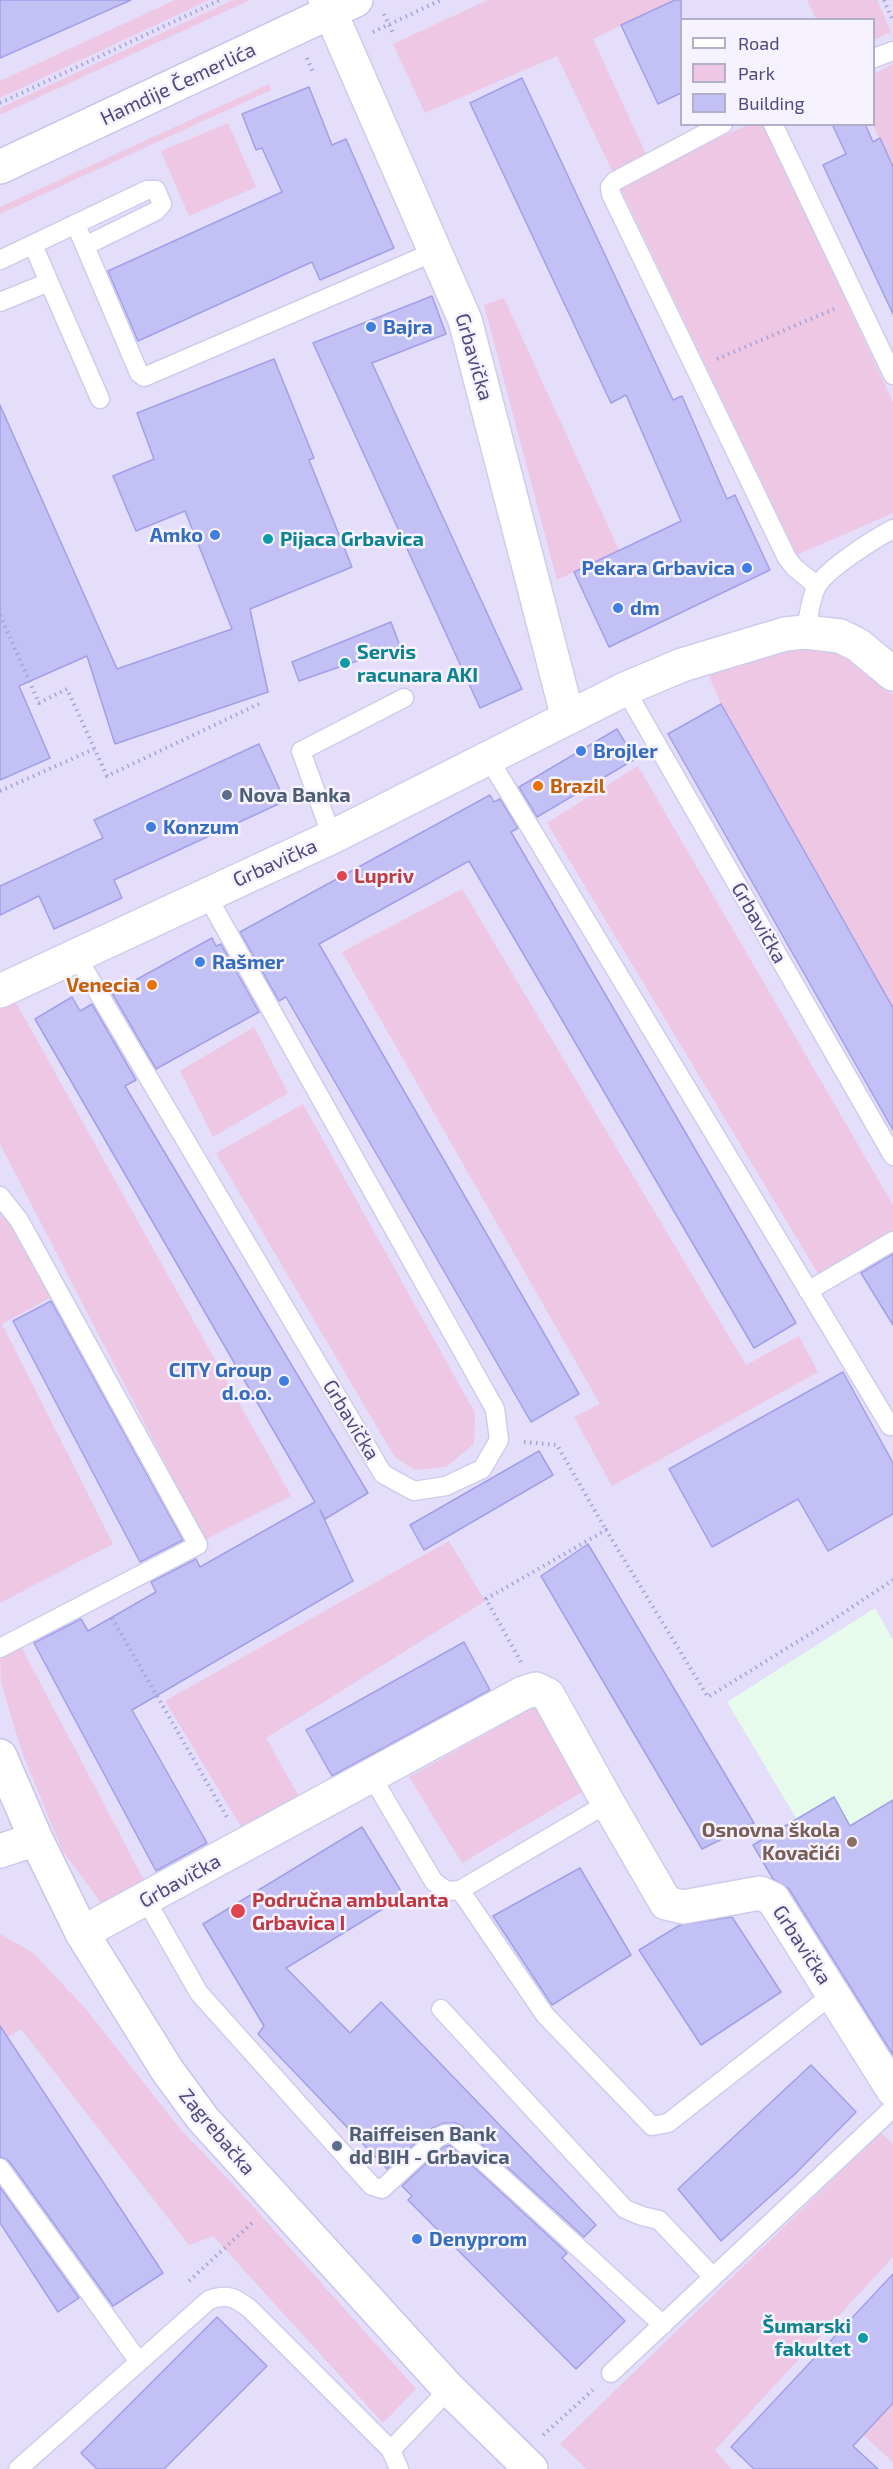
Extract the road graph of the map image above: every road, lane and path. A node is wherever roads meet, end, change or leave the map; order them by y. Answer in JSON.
{"nodes":[{"id":1,"x":220,"y":0,"type":"edge"},
{"id":2,"x":441,"y":0,"type":"edge"},
{"id":3,"x":884,"y":0,"type":"edge"},
{"id":4,"x":348,"y":5,"type":"edge"},
{"id":5,"x":893,"y":21,"type":"edge"},
{"id":6,"x":389,"y":24,"type":"junction"},
{"id":7,"x":394,"y":35,"type":"dead end"},
{"id":8,"x":893,"y":51,"type":"edge"},
{"id":9,"x":875,"y":57,"type":"edge"},
{"id":10,"x":308,"y":60,"type":"dead end"},
{"id":11,"x":314,"y":74,"type":"dead end"},
{"id":12,"x":0,"y":104,"type":"edge"},
{"id":13,"x":719,"y":126,"type":"edge"},
{"id":14,"x":774,"y":126,"type":"edge"},
{"id":15,"x":0,"y":167,"type":"edge"},
{"id":16,"x":76,"y":225,"type":"junction"},
{"id":17,"x":33,"y":245,"type":"junction"},
{"id":18,"x":85,"y":246,"type":"junction"},
{"id":19,"x":436,"y":251,"type":"junction"},
{"id":20,"x":0,"y":260,"type":"edge"},
{"id":21,"x":49,"y":282,"type":"junction"},
{"id":22,"x":856,"y":299,"type":"junction"},
{"id":23,"x":0,"y":302,"type":"edge"},
{"id":24,"x":696,"y":368,"type":"junction"},
{"id":25,"x":893,"y":375,"type":"edge"},
{"id":26,"x":100,"y":399,"type":"dead end"},
{"id":27,"x":893,"y":529,"type":"edge"},
{"id":28,"x":817,"y":586,"type":"junction"},
{"id":29,"x":0,"y":615,"type":"edge"},
{"id":30,"x":805,"y":632,"type":"junction"},
{"id":31,"x":893,"y":674,"type":"edge"},
{"id":32,"x":625,"y":689,"type":"junction"},
{"id":33,"x":404,"y":698,"type":"dead end"},
{"id":34,"x":261,"y":703,"type":"dead end"},
{"id":35,"x":568,"y":718,"type":"junction"},
{"id":36,"x":94,"y":749,"type":"junction"},
{"id":37,"x":489,"y":759,"type":"junction"},
{"id":38,"x":0,"y":791,"type":"edge"},
{"id":39,"x":332,"y":837,"type":"junction"},
{"id":40,"x":206,"y":894,"type":"junction"},
{"id":41,"x":77,"y":957,"type":"junction"},
{"id":42,"x":0,"y":991,"type":"edge"},
{"id":43,"x":893,"y":1156,"type":"edge"},
{"id":44,"x":0,"y":1196,"type":"edge"},
{"id":45,"x":893,"y":1241,"type":"edge"},
{"id":46,"x":808,"y":1291,"type":"junction"},
{"id":47,"x":890,"y":1426,"type":"dead end"},
{"id":48,"x":499,"y":1440,"type":"junction"},
{"id":49,"x":606,"y":1530,"type":"junction"},
{"id":50,"x":893,"y":1580,"type":"edge"},
{"id":51,"x":100,"y":1596,"type":"junction"},
{"id":52,"x":0,"y":1648,"type":"edge"},
{"id":53,"x":536,"y":1689,"type":"junction"},
{"id":54,"x":0,"y":1756,"type":"edge"},
{"id":55,"x":372,"y":1777,"type":"junction"},
{"id":56,"x":608,"y":1803,"type":"junction"},
{"id":57,"x":36,"y":1839,"type":"junction"},
{"id":58,"x":243,"y":1846,"type":"junction"},
{"id":59,"x":0,"y":1851,"type":"edge"},
{"id":60,"x":460,"y":1890,"type":"junction"},
{"id":61,"x":146,"y":1900,"type":"junction"},
{"id":62,"x":82,"y":1933,"type":"junction"},
{"id":63,"x":833,"y":1994,"type":"junction"},
{"id":64,"x":441,"y":2009,"type":"dead end"},
{"id":65,"x":893,"y":2090,"type":"edge"},
{"id":66,"x":893,"y":2108,"type":"edge"},
{"id":67,"x":0,"y":2168,"type":"edge"},
{"id":68,"x":713,"y":2277,"type":"junction"},
{"id":69,"x":663,"y":2325,"type":"junction"},
{"id":70,"x":139,"y":2362,"type":"junction"},
{"id":71,"x":611,"y":2373,"type":"joint"},
{"id":72,"x":449,"y":2389,"type":"junction"},
{"id":73,"x":391,"y":2450,"type":"junction"},
{"id":74,"x":525,"y":2463,"type":"edge"},
{"id":75,"x":18,"y":2469,"type":"edge"},
{"id":76,"x":399,"y":2469,"type":"edge"}],
"edges":[{"from":1,"to":12,"type":"path"},
{"from":2,"to":6,"type":"path"},
{"from":3,"to":5,"type":"path"},
{"from":4,"to":6,"type":"path"},
{"from":4,"to":15,"type":"street","name":"Hamdije Čemerlića"},
{"from":4,"to":19,"type":"street","name":"Grbavička"},
{"from":6,"to":7,"type":"path"},
{"from":8,"to":9,"type":"lane"},
{"from":10,"to":11,"type":"path"},
{"from":13,"to":24,"type":"lane"},
{"from":14,"to":22,"type":"lane"},
{"from":16,"to":17,"type":"lane"},
{"from":16,"to":18,"type":"lane"},
{"from":16,"to":18,"type":"lane"},
{"from":17,"to":20,"type":"lane"},
{"from":17,"to":21,"type":"lane"},
{"from":18,"to":19,"type":"lane"},
{"from":19,"to":35,"type":"street","name":"Grbavička"},
{"from":21,"to":23,"type":"lane"},
{"from":21,"to":26,"type":"lane"},
{"from":22,"to":24,"type":"path"},
{"from":22,"to":25,"type":"lane"},
{"from":24,"to":28,"type":"lane"},
{"from":27,"to":28,"type":"lane"},
{"from":28,"to":30,"type":"lane"},
{"from":29,"to":36,"type":"path"},
{"from":30,"to":31,"type":"street","name":"Grbavička"},
{"from":30,"to":32,"type":"street","name":"Grbavička"},
{"from":32,"to":35,"type":"street","name":"Grbavička"},
{"from":32,"to":43,"type":"lane","name":"Grbavička"},
{"from":33,"to":39,"type":"lane"},
{"from":34,"to":36,"type":"path"},
{"from":35,"to":37,"type":"street","name":"Grbavička"},
{"from":36,"to":38,"type":"path"},
{"from":37,"to":39,"type":"street","name":"Grbavička"},
{"from":37,"to":46,"type":"lane"},
{"from":39,"to":40,"type":"street","name":"Grbavička"},
{"from":40,"to":41,"type":"street","name":"Grbavička"},
{"from":40,"to":48,"type":"lane"},
{"from":41,"to":42,"type":"street","name":"Grbavička"},
{"from":41,"to":48,"type":"lane","name":"Grbavička"},
{"from":44,"to":51,"type":"lane"},
{"from":45,"to":46,"type":"lane"},
{"from":46,"to":47,"type":"lane"},
{"from":48,"to":49,"type":"path"},
{"from":49,"to":50,"type":"path"},
{"from":49,"to":53,"type":"path"},
{"from":51,"to":52,"type":"lane"},
{"from":51,"to":58,"type":"path"},
{"from":53,"to":55,"type":"street","name":"Grbavička"},
{"from":53,"to":56,"type":"street","name":"Grbavička"},
{"from":54,"to":57,"type":"street"},
{"from":55,"to":58,"type":"street","name":"Grbavička"},
{"from":55,"to":60,"type":"lane"},
{"from":56,"to":60,"type":"lane"},
{"from":56,"to":63,"type":"street","name":"Grbavička"},
{"from":57,"to":59,"type":"street"},
{"from":57,"to":62,"type":"street","name":"Zagrebačka"},
{"from":58,"to":61,"type":"street","name":"Grbavička"},
{"from":60,"to":63,"type":"lane"},
{"from":61,"to":62,"type":"street","name":"Grbavička"},
{"from":61,"to":69,"type":"lane"},
{"from":62,"to":72,"type":"street","name":"Zagrebačka"},
{"from":63,"to":65,"type":"street","name":"Grbavička"},
{"from":64,"to":68,"type":"lane"},
{"from":66,"to":68,"type":"lane"},
{"from":67,"to":70,"type":"lane"},
{"from":68,"to":69,"type":"lane"},
{"from":69,"to":71,"type":"lane"},
{"from":70,"to":73,"type":"lane"},
{"from":70,"to":75,"type":"lane"},
{"from":71,"to":74,"type":"path"},
{"from":72,"to":73,"type":"lane"},
{"from":72,"to":74,"type":"street","name":"Zagrebačka"},
{"from":73,"to":76,"type":"lane"}]}
